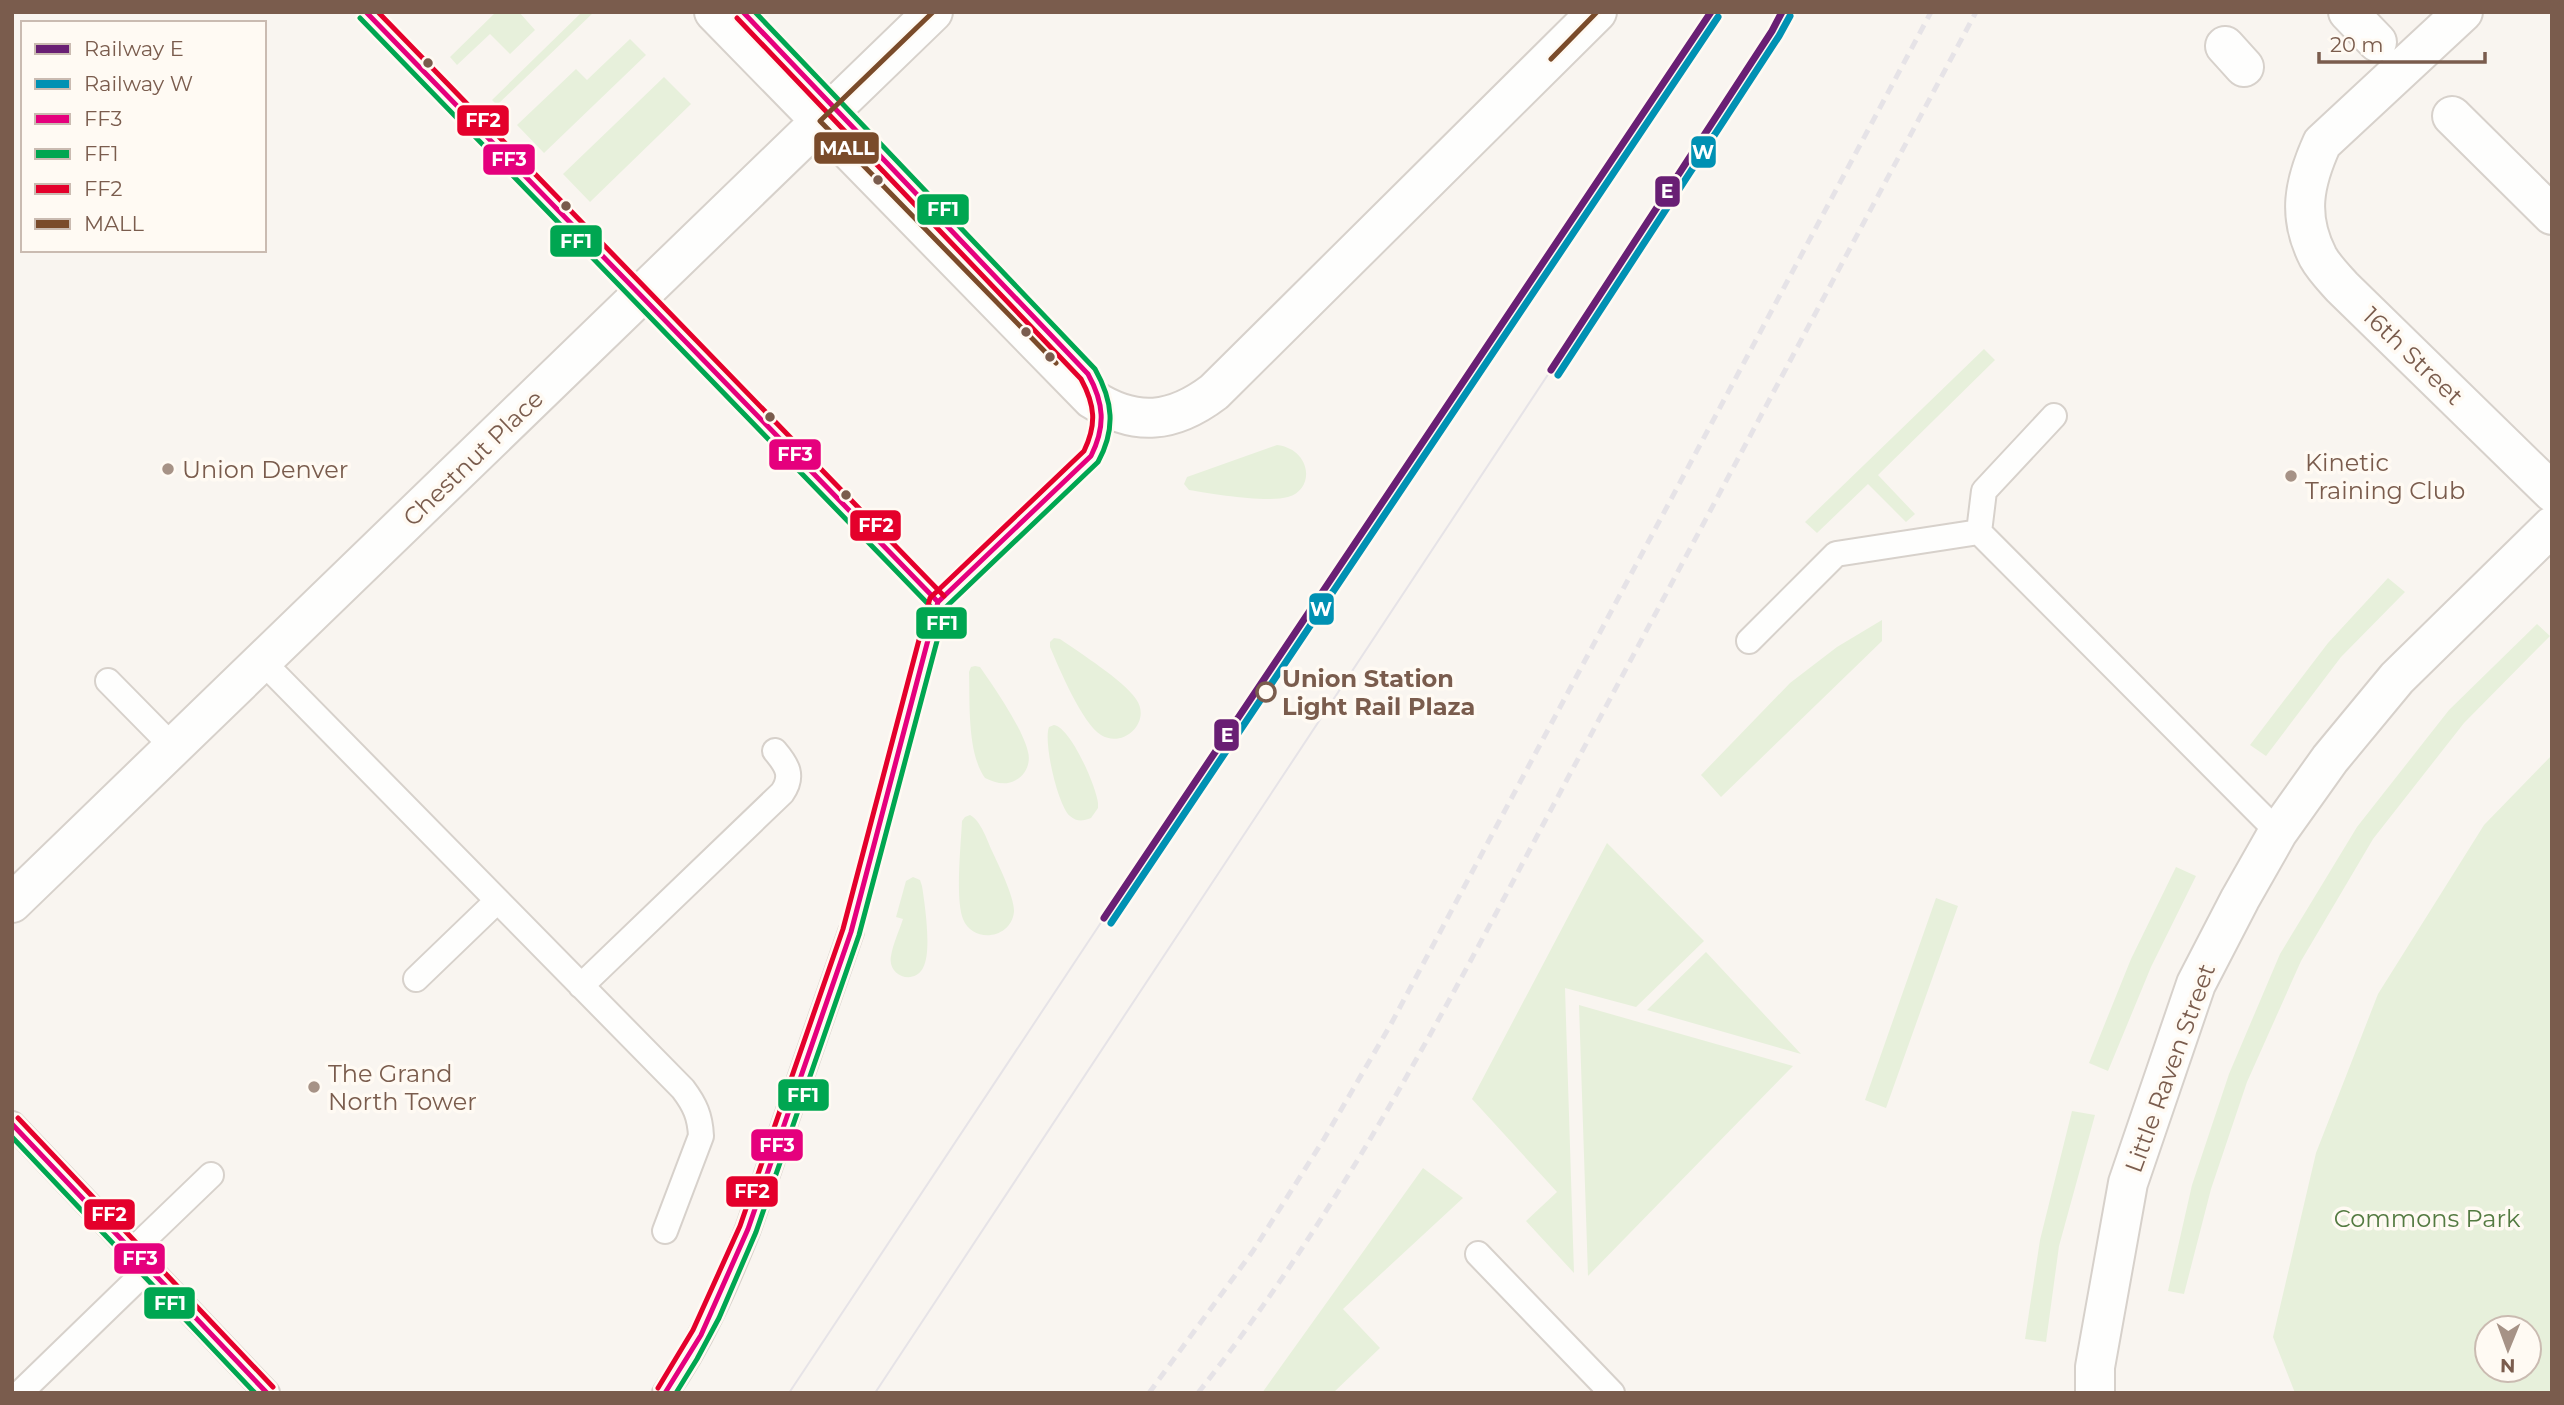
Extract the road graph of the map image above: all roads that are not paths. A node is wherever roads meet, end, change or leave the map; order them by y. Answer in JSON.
{"nodes":[{"id":1,"x":714,"y":12,"type":"edge"},
{"id":2,"x":933,"y":12,"type":"edge"},
{"id":3,"x":1597,"y":12,"type":"edge"},
{"id":4,"x":2348,"y":12,"type":"edge"},
{"id":5,"x":2463,"y":12,"type":"edge"},
{"id":6,"x":2377,"y":42,"type":"dead end"},
{"id":7,"x":2452,"y":116,"type":"dead end"},
{"id":8,"x":820,"y":121,"type":"junction"},
{"id":9,"x":2552,"y":215,"type":"edge"},
{"id":10,"x":2054,"y":416,"type":"dead end"},
{"id":11,"x":2552,"y":492,"type":"edge"},
{"id":12,"x":2552,"y":526,"type":"edge"},
{"id":13,"x":1979,"y":532,"type":"junction"},
{"id":14,"x":1749,"y":640,"type":"dead end"},
{"id":15,"x":262,"y":661,"type":"junction"},
{"id":16,"x":108,"y":681,"type":"dead end"},
{"id":17,"x":173,"y":747,"type":"junction"},
{"id":18,"x":775,"y":751,"type":"dead end"},
{"id":19,"x":2278,"y":832,"type":"junction"},
{"id":20,"x":498,"y":901,"type":"junction"},
{"id":21,"x":12,"y":903,"type":"edge"},
{"id":22,"x":851,"y":932,"type":"dead end"},
{"id":23,"x":416,"y":979,"type":"dead end"},
{"id":24,"x":581,"y":986,"type":"junction"},
{"id":25,"x":12,"y":1124,"type":"edge"},
{"id":26,"x":211,"y":1175,"type":"dead end"},
{"id":27,"x":665,"y":1231,"type":"dead end"},
{"id":28,"x":132,"y":1251,"type":"junction"},
{"id":29,"x":1478,"y":1254,"type":"dead end"},
{"id":30,"x":149,"y":1268,"type":"junction"},
{"id":31,"x":20,"y":1393,"type":"edge"},
{"id":32,"x":267,"y":1393,"type":"edge"},
{"id":33,"x":666,"y":1393,"type":"edge"},
{"id":34,"x":1612,"y":1393,"type":"edge"},
{"id":35,"x":2095,"y":1393,"type":"edge"}],
"edges":[{"from":1,"to":8,"type":"street"},
{"from":2,"to":8,"type":"street","name":"Chestnut Place"},
{"from":3,"to":8,"type":"street"},
{"from":4,"to":6,"type":"street"},
{"from":5,"to":11,"type":"street","name":"16th Street"},
{"from":7,"to":9,"type":"street"},
{"from":8,"to":15,"type":"street","name":"Chestnut Place"},
{"from":10,"to":13,"type":"lane"},
{"from":12,"to":19,"type":"street","name":"Little Raven Street"},
{"from":13,"to":14,"type":"lane"},
{"from":13,"to":19,"type":"lane"},
{"from":15,"to":17,"type":"street","name":"Chestnut Place"},
{"from":15,"to":20,"type":"lane"},
{"from":16,"to":17,"type":"lane"},
{"from":17,"to":21,"type":"street","name":"Chestnut Place"},
{"from":18,"to":24,"type":"lane"},
{"from":19,"to":35,"type":"street","name":"Little Raven Street"},
{"from":20,"to":23,"type":"lane"},
{"from":20,"to":24,"type":"lane"},
{"from":22,"to":33,"type":"lane"},
{"from":24,"to":27,"type":"lane"},
{"from":25,"to":28,"type":"lane"},
{"from":26,"to":28,"type":"lane"},
{"from":28,"to":30,"type":"lane"},
{"from":29,"to":34,"type":"lane"},
{"from":30,"to":31,"type":"lane"},
{"from":30,"to":32,"type":"lane"}]}
